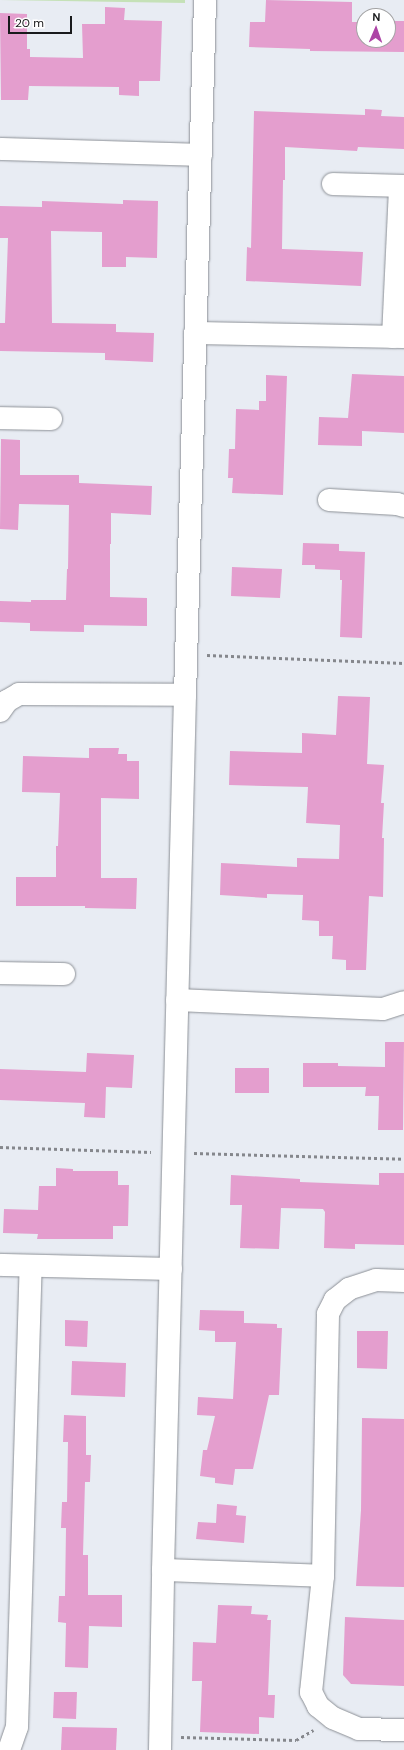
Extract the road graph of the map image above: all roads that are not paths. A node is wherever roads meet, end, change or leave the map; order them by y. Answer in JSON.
{"nodes":[{"id":1,"x":205,"y":0,"type":"edge"},
{"id":2,"x":0,"y":149,"type":"edge"},
{"id":3,"x":201,"y":155,"type":"junction"},
{"id":4,"x":332,"y":184,"type":"dead end"},
{"id":5,"x":402,"y":186,"type":"edge"},
{"id":6,"x":195,"y":333,"type":"junction"},
{"id":7,"x":399,"y":337,"type":"edge"},
{"id":8,"x":0,"y":418,"type":"edge"},
{"id":9,"x":51,"y":419,"type":"dead end"},
{"id":10,"x":329,"y":500,"type":"dead end"},
{"id":11,"x":404,"y":506,"type":"edge"},
{"id":12,"x":185,"y":695,"type":"junction"},
{"id":13,"x":0,"y":711,"type":"edge"},
{"id":14,"x":0,"y":973,"type":"edge"},
{"id":15,"x":64,"y":974,"type":"dead end"},
{"id":16,"x":177,"y":1000,"type":"junction"},
{"id":17,"x":404,"y":1002,"type":"edge"},
{"id":18,"x":0,"y":1265,"type":"edge"},
{"id":19,"x":31,"y":1266,"type":"junction"},
{"id":20,"x":171,"y":1269,"type":"junction"},
{"id":21,"x":404,"y":1281,"type":"edge"},
{"id":22,"x":163,"y":1570,"type":"junction"},
{"id":23,"x":323,"y":1576,"type":"junction"},
{"id":24,"x":404,"y":1730,"type":"edge"},
{"id":25,"x":160,"y":1743,"type":"edge"},
{"id":26,"x":9,"y":1750,"type":"edge"}],
"edges":[{"from":1,"to":3,"type":"street"},
{"from":2,"to":3,"type":"street"},
{"from":3,"to":6,"type":"street"},
{"from":4,"to":5,"type":"street"},
{"from":5,"to":7,"type":"street"},
{"from":6,"to":7,"type":"street"},
{"from":6,"to":12,"type":"street"},
{"from":8,"to":9,"type":"street"},
{"from":10,"to":11,"type":"street"},
{"from":12,"to":13,"type":"street"},
{"from":12,"to":16,"type":"street"},
{"from":14,"to":15,"type":"street"},
{"from":16,"to":17,"type":"street"},
{"from":16,"to":20,"type":"street"},
{"from":18,"to":19,"type":"street"},
{"from":19,"to":20,"type":"street"},
{"from":19,"to":26,"type":"street"},
{"from":20,"to":22,"type":"street"},
{"from":21,"to":23,"type":"street"},
{"from":22,"to":23,"type":"street"},
{"from":22,"to":25,"type":"street"},
{"from":23,"to":24,"type":"street"}]}
